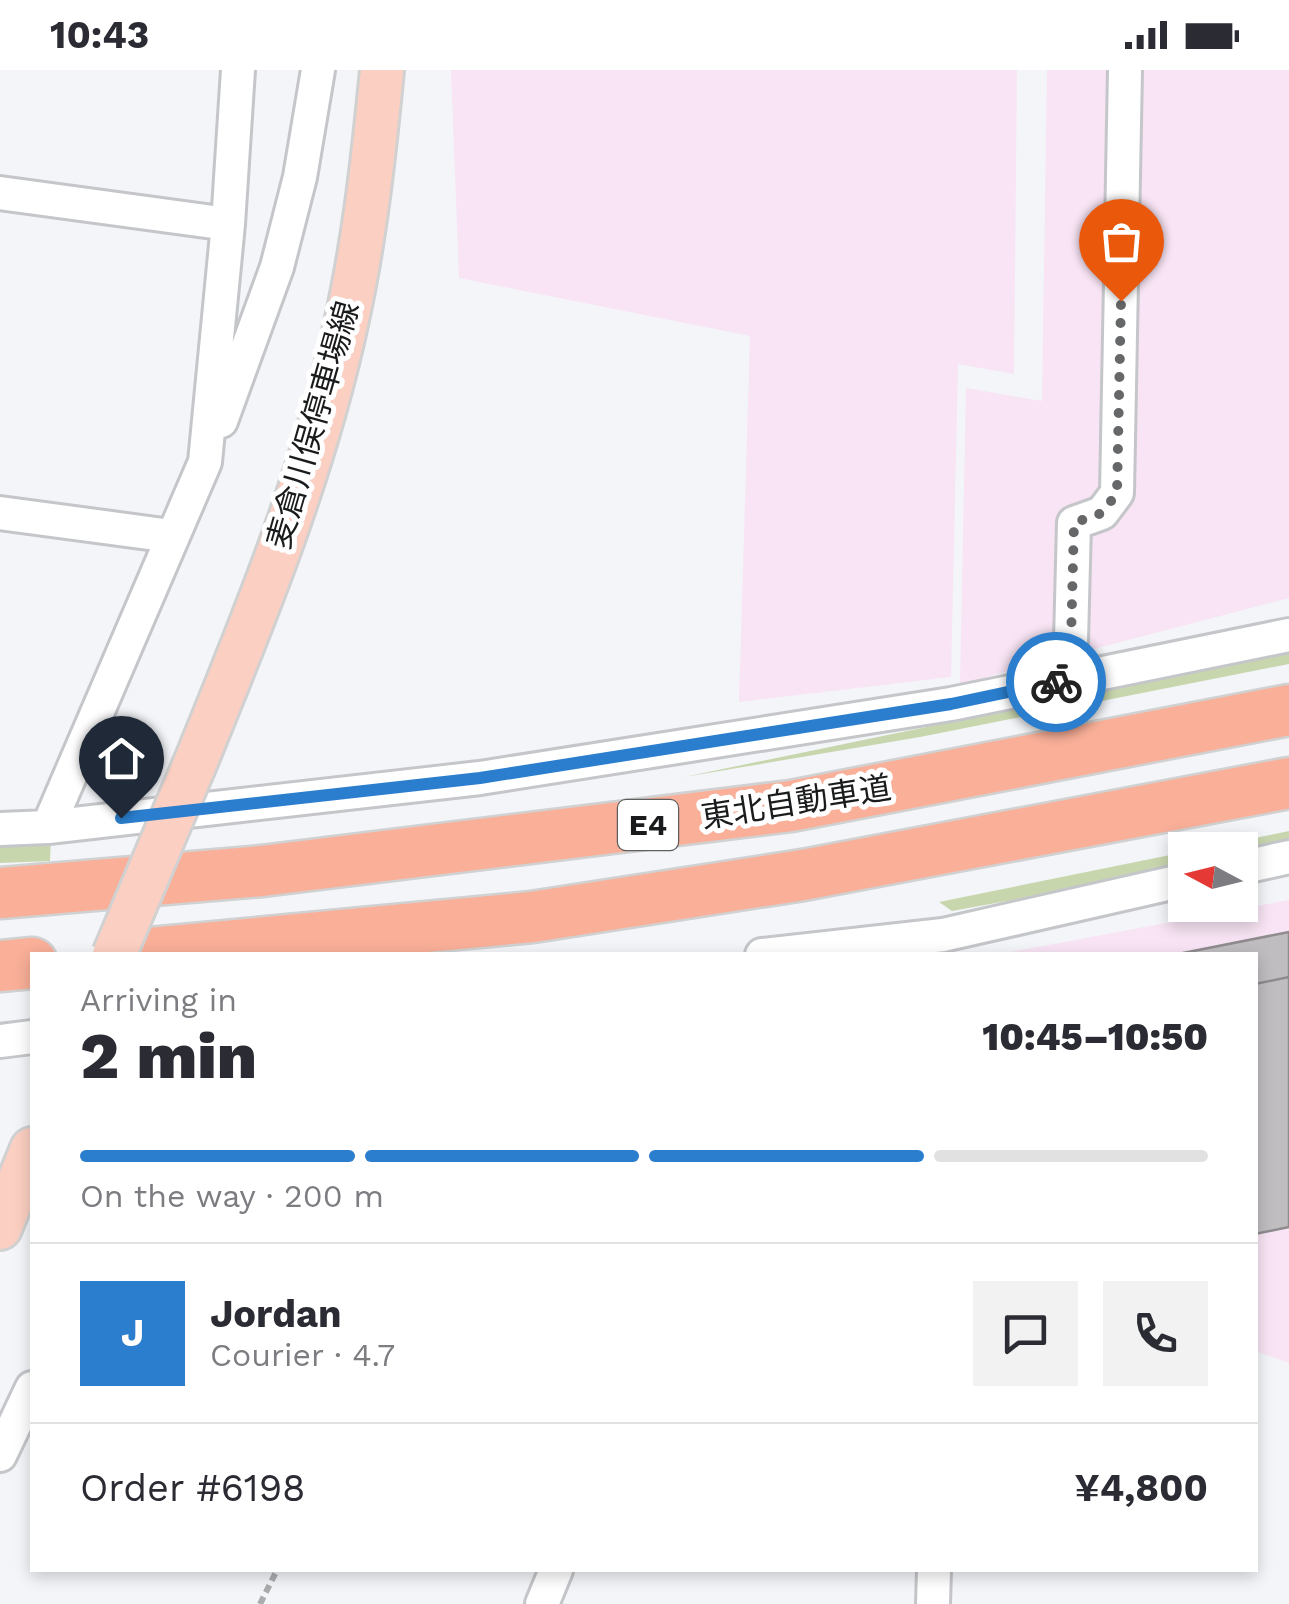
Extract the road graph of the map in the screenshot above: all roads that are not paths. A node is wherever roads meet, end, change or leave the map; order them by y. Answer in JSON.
{"nodes":[{"id":1,"x":238,"y":70,"type":"edge"},
{"id":2,"x":318,"y":70,"type":"edge"},
{"id":3,"x":382,"y":70,"type":"edge"},
{"id":4,"x":1125,"y":70,"type":"edge"},
{"id":5,"x":0,"y":193,"type":"edge"},
{"id":6,"x":228,"y":224,"type":"junction"},
{"id":7,"x":205,"y":462,"type":"junction"},
{"id":8,"x":0,"y":513,"type":"edge"},
{"id":9,"x":171,"y":536,"type":"junction"},
{"id":10,"x":1289,"y":635,"type":"edge"},
{"id":11,"x":1070,"y":680,"type":"junction"},
{"id":12,"x":1289,"y":710,"type":"edge"},
{"id":13,"x":1289,"y":783,"type":"edge"},
{"id":14,"x":48,"y":827,"type":"junction"},
{"id":15,"x":0,"y":829,"type":"edge"},
{"id":16,"x":1289,"y":856,"type":"edge"},
{"id":17,"x":1258,"y":864,"type":"edge"},
{"id":18,"x":1168,"y":885,"type":"edge"},
{"id":19,"x":0,"y":893,"type":"edge"},
{"id":20,"x":943,"y":945,"type":"edge"},
{"id":21,"x":115,"y":952,"type":"edge"},
{"id":22,"x":160,"y":952,"type":"edge"},
{"id":23,"x":816,"y":952,"type":"edge"},
{"id":24,"x":30,"y":963,"type":"edge"},
{"id":25,"x":0,"y":966,"type":"edge"},
{"id":26,"x":30,"y":1037,"type":"edge"},
{"id":27,"x":0,"y":1041,"type":"edge"},
{"id":28,"x":30,"y":1154,"type":"edge"},
{"id":29,"x":0,"y":1228,"type":"edge"},
{"id":30,"x":30,"y":1392,"type":"edge"},
{"id":31,"x":0,"y":1456,"type":"edge"},
{"id":32,"x":555,"y":1572,"type":"edge"},
{"id":33,"x":934,"y":1572,"type":"edge"},
{"id":34,"x":542,"y":1604,"type":"edge"},
{"id":35,"x":933,"y":1604,"type":"edge"}],
"edges":[{"from":1,"to":6,"type":"street"},
{"from":2,"to":7,"type":"street"},
{"from":3,"to":21,"type":"main road","name":"麦倉川俣停車場線","bridge":true},
{"from":4,"to":11,"type":"street"},
{"from":5,"to":6,"type":"street"},
{"from":6,"to":7,"type":"street"},
{"from":7,"to":9,"type":"street"},
{"from":8,"to":9,"type":"street"},
{"from":9,"to":14,"type":"street"},
{"from":10,"to":11,"type":"street"},
{"from":11,"to":14,"type":"street"},
{"from":12,"to":19,"type":"highway","name":"東北自動車道","number":"E4"},
{"from":13,"to":22,"type":"highway","number":"E4"},
{"from":14,"to":15,"type":"street"},
{"from":16,"to":17,"type":"street"},
{"from":18,"to":20,"type":"street"},
{"from":20,"to":23,"type":"street"},
{"from":24,"to":25,"type":"highway"},
{"from":26,"to":27,"type":"street"},
{"from":28,"to":29,"type":"main road"},
{"from":30,"to":31,"type":"street"},
{"from":32,"to":34,"type":"street"},
{"from":33,"to":35,"type":"street"}]}
